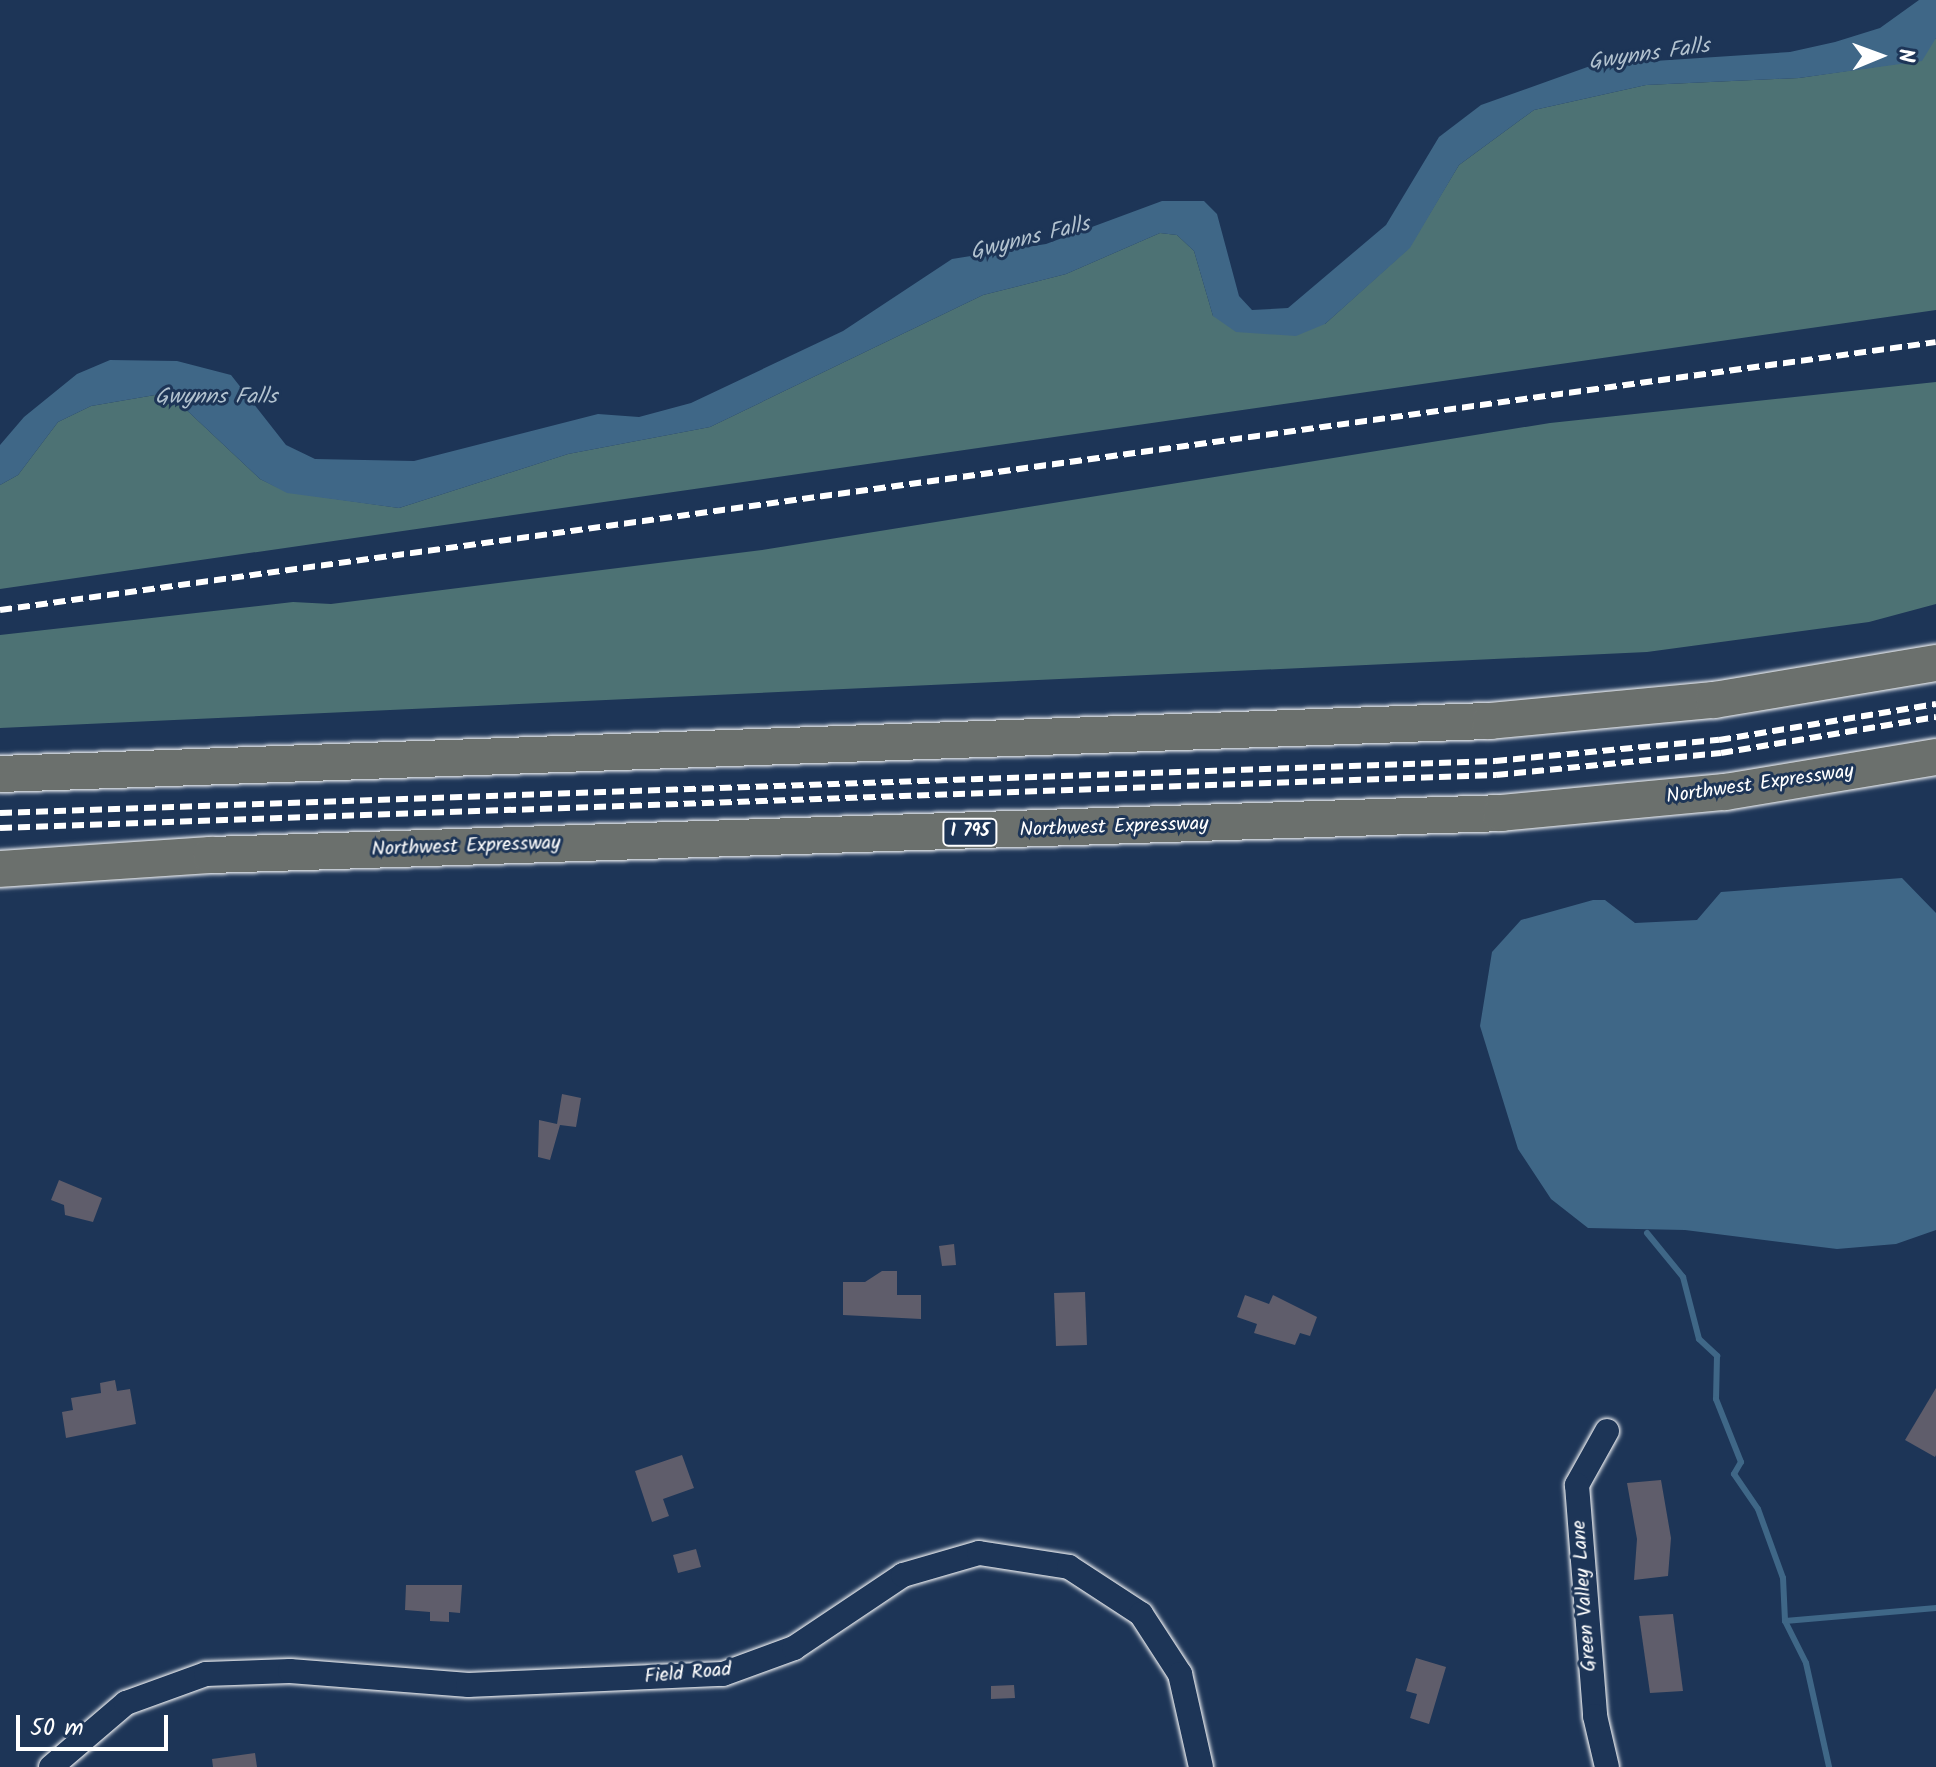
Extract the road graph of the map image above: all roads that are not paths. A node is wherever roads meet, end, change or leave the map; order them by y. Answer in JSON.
{"nodes":[{"id":1,"x":1936,"y":663,"type":"edge"},
{"id":2,"x":1936,"y":757,"type":"edge"},
{"id":3,"x":0,"y":774,"type":"edge"},
{"id":4,"x":0,"y":869,"type":"edge"},
{"id":5,"x":1607,"y":1431,"type":"dead end"},
{"id":6,"x":51,"y":1767,"type":"edge"},
{"id":7,"x":1201,"y":1767,"type":"edge"},
{"id":8,"x":1607,"y":1767,"type":"edge"}],
"edges":[{"from":1,"to":3,"type":"highway"},
{"from":2,"to":4,"type":"highway","name":"Northwest Expressway","number":"I 795"},
{"from":5,"to":8,"type":"street","name":"Green Valley Lane"},
{"from":6,"to":7,"type":"street","name":"Field Road"}]}
